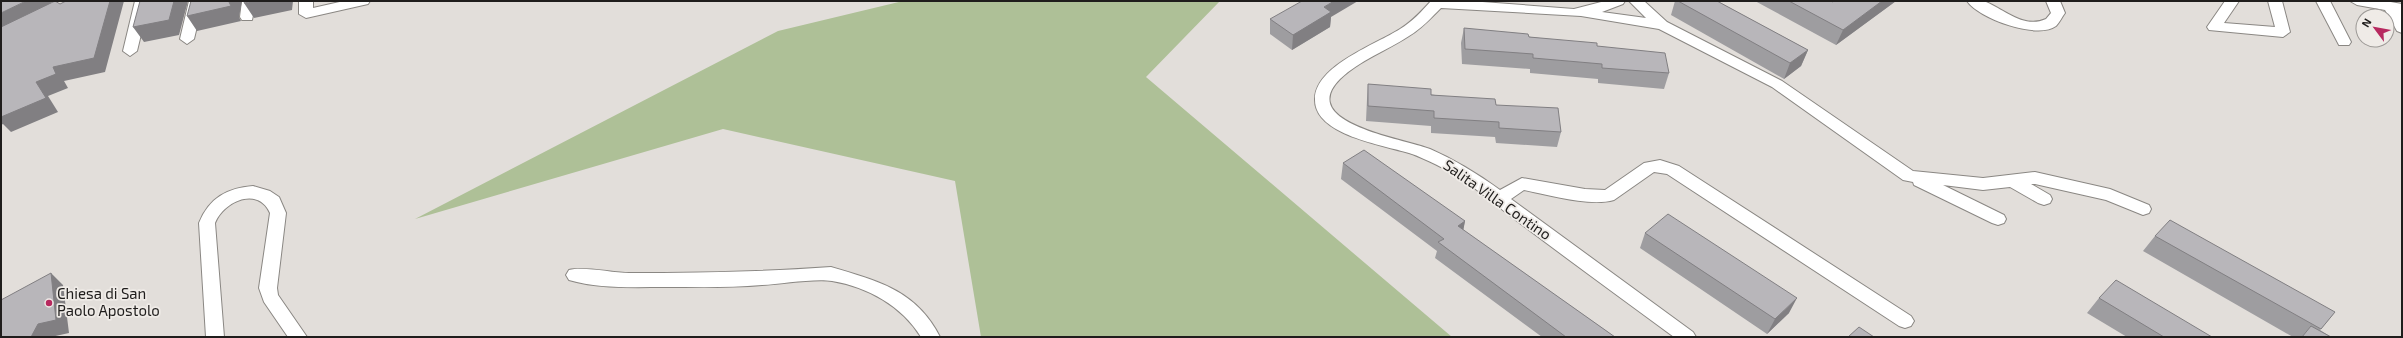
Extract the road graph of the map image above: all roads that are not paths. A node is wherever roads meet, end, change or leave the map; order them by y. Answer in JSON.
{"nodes":[{"id":1,"x":142,"y":1,"type":"edge"},
{"id":2,"x":196,"y":1,"type":"edge"},
{"id":3,"x":249,"y":1,"type":"edge"},
{"id":4,"x":364,"y":1,"type":"edge"},
{"id":5,"x":1618,"y":1,"type":"edge"},
{"id":6,"x":1636,"y":1,"type":"edge"},
{"id":7,"x":1974,"y":1,"type":"edge"},
{"id":8,"x":2053,"y":1,"type":"edge"},
{"id":9,"x":2232,"y":1,"type":"edge"},
{"id":10,"x":2275,"y":1,"type":"edge"},
{"id":11,"x":2323,"y":1,"type":"edge"},
{"id":12,"x":2357,"y":1,"type":"edge"},
{"id":13,"x":1438,"y":2,"type":"edge"},
{"id":14,"x":306,"y":7,"type":"edge"},
{"id":15,"x":2396,"y":7,"type":"edge"},
{"id":16,"x":1574,"y":13,"type":"junction"},
{"id":17,"x":247,"y":17,"type":"edge"},
{"id":18,"x":1662,"y":25,"type":"junction"},
{"id":19,"x":2402,"y":28,"type":"edge"},
{"id":20,"x":187,"y":39,"type":"dead end"},
{"id":21,"x":2344,"y":42,"type":"dead end"},
{"id":22,"x":130,"y":51,"type":"dead end"},
{"id":23,"x":1909,"y":176,"type":"junction"},
{"id":24,"x":2011,"y":180,"type":"junction"},
{"id":25,"x":1499,"y":199,"type":"junction"},
{"id":26,"x":2044,"y":199,"type":"dead end"},
{"id":27,"x":2143,"y":209,"type":"dead end"},
{"id":28,"x":1998,"y":219,"type":"dead end"},
{"id":29,"x":575,"y":275,"type":"dead end"},
{"id":30,"x":1905,"y":321,"type":"dead end"},
{"id":31,"x":215,"y":337,"type":"edge"},
{"id":32,"x":298,"y":337,"type":"edge"},
{"id":33,"x":931,"y":337,"type":"edge"},
{"id":34,"x":1687,"y":337,"type":"edge"}],
"edges":[{"from":1,"to":22,"type":"street"},
{"from":2,"to":20,"type":"street"},
{"from":3,"to":17,"type":"street"},
{"from":4,"to":14,"type":"street"},
{"from":5,"to":16,"type":"street","name":"Salita Villa Contino"},
{"from":6,"to":18,"type":"street"},
{"from":7,"to":8,"type":"street"},
{"from":9,"to":10,"type":"street"},
{"from":11,"to":21,"type":"street"},
{"from":12,"to":15,"type":"street"},
{"from":13,"to":16,"type":"street","name":"Salita Villa Contino"},
{"from":13,"to":25,"type":"street","name":"Salita Villa Contino"},
{"from":15,"to":19,"type":"street"},
{"from":16,"to":18,"type":"street"},
{"from":18,"to":23,"type":"street"},
{"from":23,"to":24,"type":"street"},
{"from":23,"to":28,"type":"street"},
{"from":24,"to":26,"type":"street"},
{"from":24,"to":27,"type":"street"},
{"from":25,"to":30,"type":"street"},
{"from":25,"to":34,"type":"street","name":"Salita Villa Contino"},
{"from":29,"to":33,"type":"street"},
{"from":31,"to":32,"type":"street"}]}
